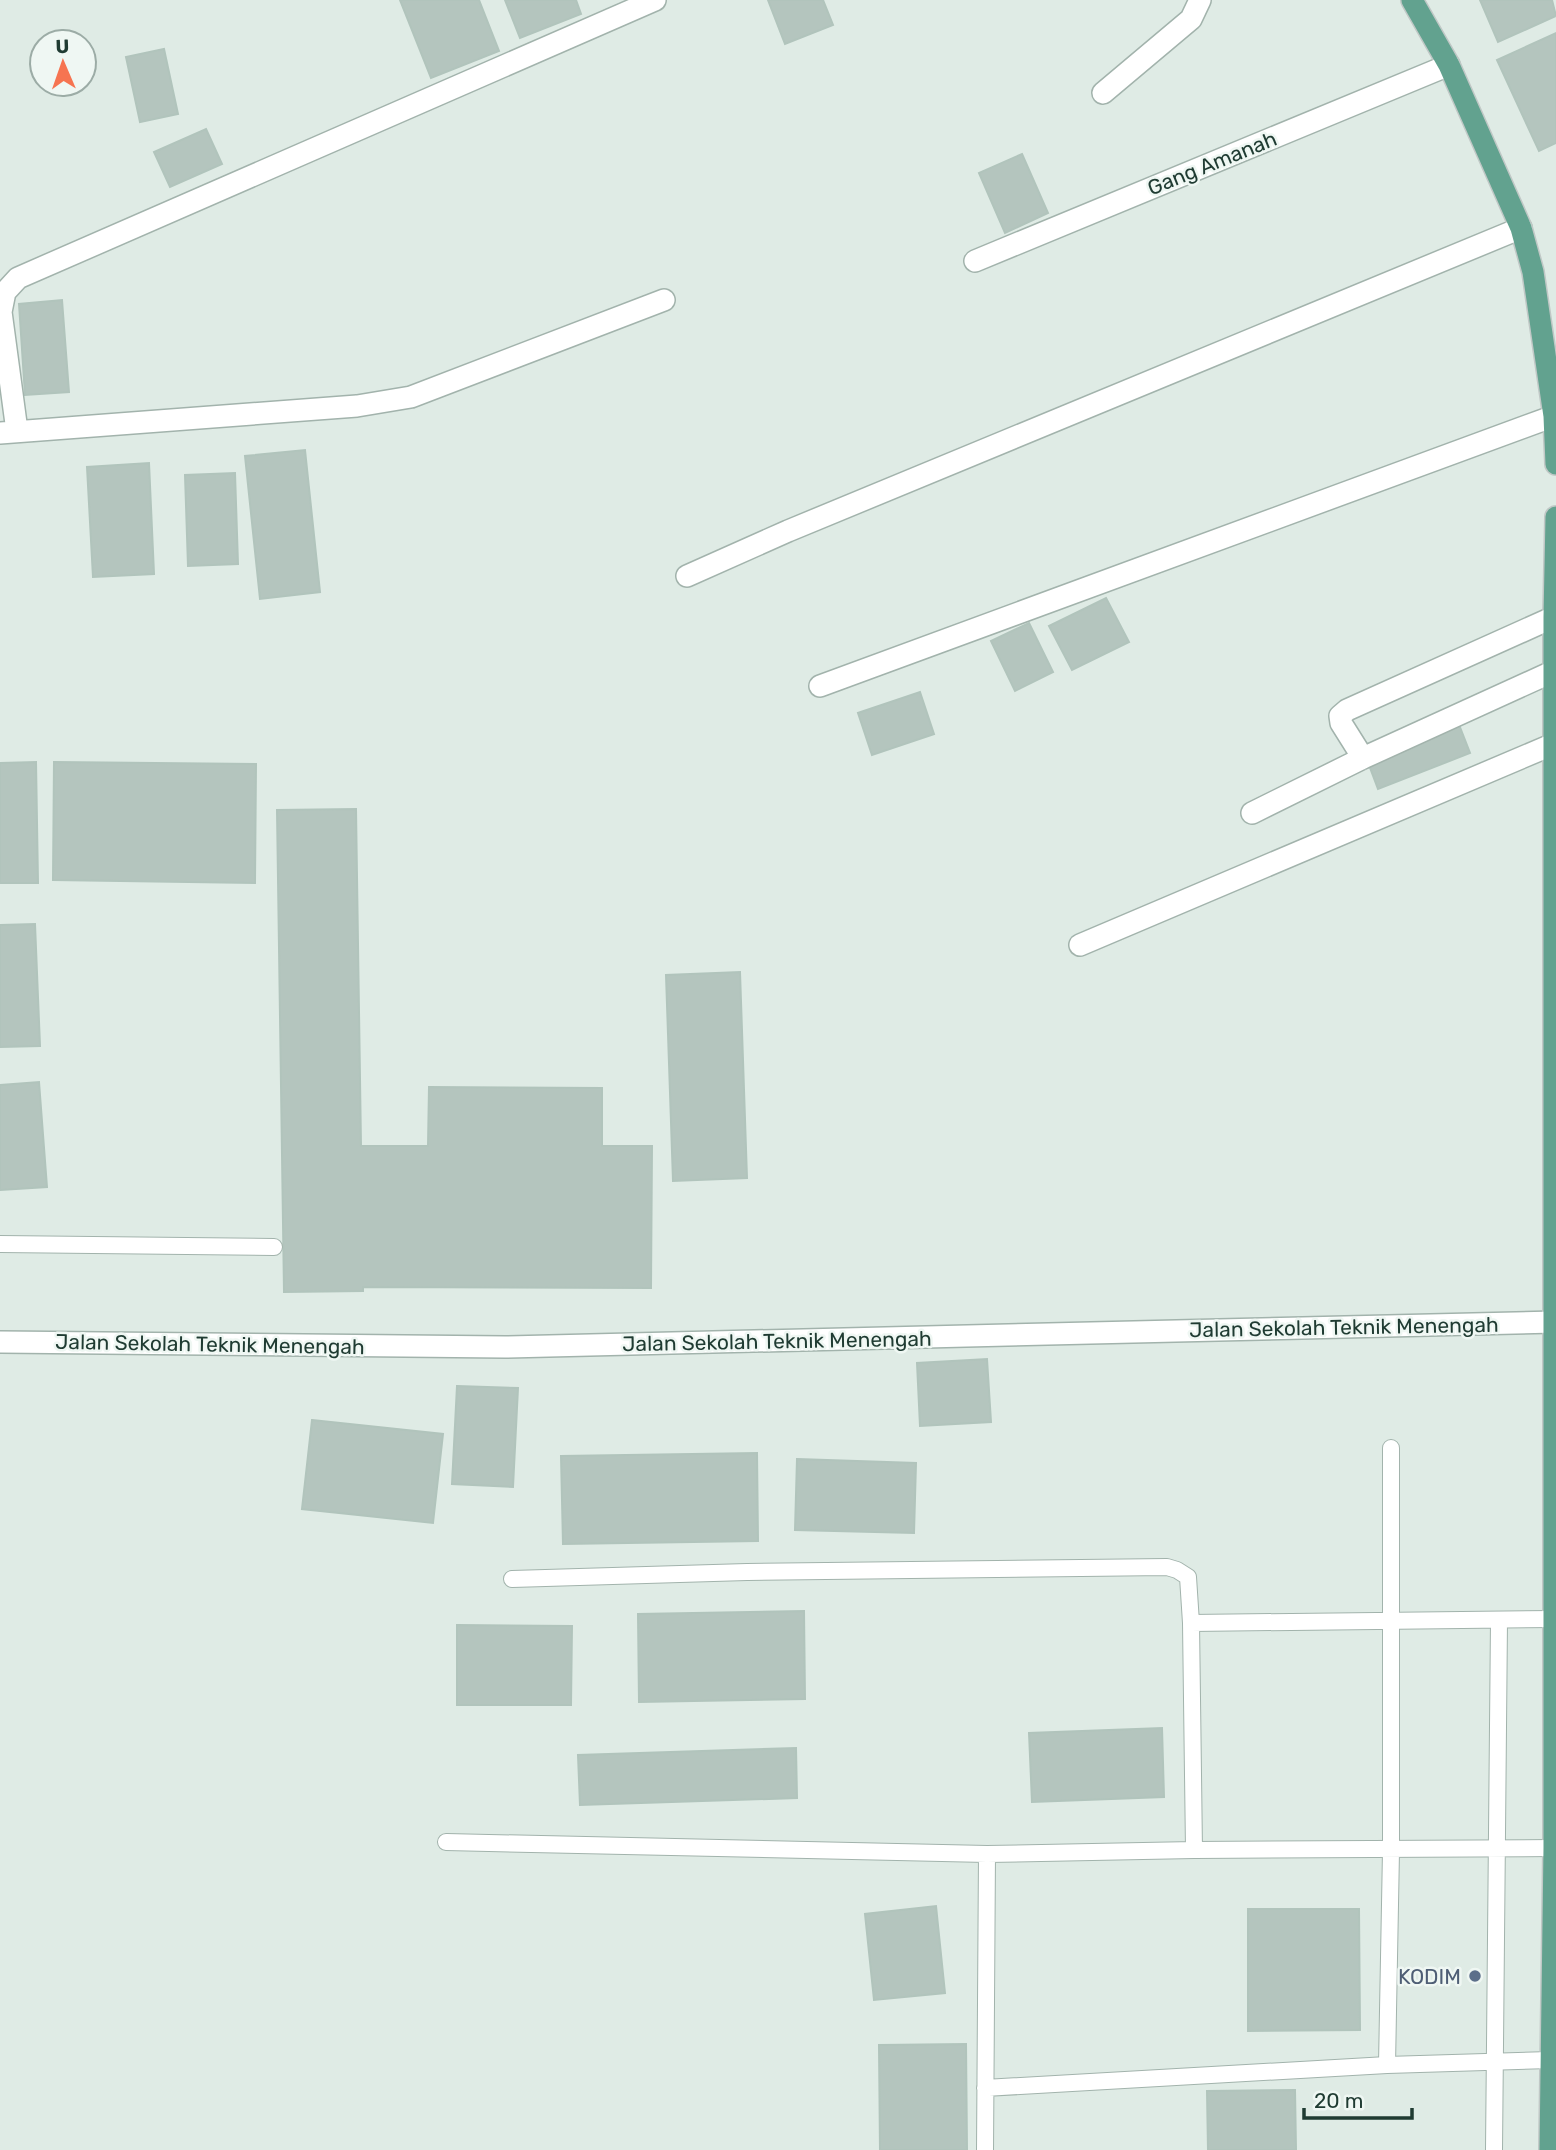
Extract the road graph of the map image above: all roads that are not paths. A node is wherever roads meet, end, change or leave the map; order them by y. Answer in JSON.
{"nodes":[{"id":1,"x":655,"y":0,"type":"edge"},
{"id":2,"x":1200,"y":0,"type":"edge"},
{"id":3,"x":1412,"y":0,"type":"edge"},
{"id":4,"x":1449,"y":65,"type":"junction"},
{"id":5,"x":1103,"y":93,"type":"dead end"},
{"id":6,"x":1521,"y":229,"type":"junction"},
{"id":7,"x":975,"y":261,"type":"dead end"},
{"id":8,"x":664,"y":300,"type":"dead end"},
{"id":9,"x":1554,"y":416,"type":"edge"},
{"id":10,"x":8,"y":432,"type":"edge"},
{"id":11,"x":1556,"y":464,"type":"edge"},
{"id":12,"x":1556,"y":517,"type":"edge"},
{"id":13,"x":687,"y":576,"type":"dead end"},
{"id":14,"x":1553,"y":617,"type":"junction"},
{"id":15,"x":1554,"y":671,"type":"junction"},
{"id":16,"x":820,"y":686,"type":"dead end"},
{"id":17,"x":1555,"y":743,"type":"edge"},
{"id":18,"x":1363,"y":758,"type":"junction"},
{"id":19,"x":1252,"y":813,"type":"dead end"},
{"id":20,"x":1080,"y":945,"type":"dead end"},
{"id":21,"x":0,"y":1244,"type":"edge"},
{"id":22,"x":274,"y":1247,"type":"dead end"},
{"id":23,"x":1555,"y":1322,"type":"edge"},
{"id":24,"x":0,"y":1342,"type":"edge"},
{"id":25,"x":1391,"y":1448,"type":"dead end"},
{"id":26,"x":512,"y":1578,"type":"dead end"},
{"id":27,"x":1554,"y":1619,"type":"junction"},
{"id":28,"x":1390,"y":1620,"type":"junction"},
{"id":29,"x":1499,"y":1621,"type":"junction"},
{"id":30,"x":1191,"y":1623,"type":"junction"},
{"id":31,"x":446,"y":1842,"type":"dead end"},
{"id":32,"x":1498,"y":1849,"type":"junction"},
{"id":33,"x":1554,"y":1849,"type":"junction"},
{"id":34,"x":1194,"y":1850,"type":"junction"},
{"id":35,"x":1391,"y":1851,"type":"junction"},
{"id":36,"x":987,"y":1854,"type":"junction"},
{"id":37,"x":1550,"y":2060,"type":"junction"},
{"id":38,"x":1495,"y":2062,"type":"junction"},
{"id":39,"x":1387,"y":2065,"type":"junction"},
{"id":40,"x":985,"y":2088,"type":"junction"},
{"id":41,"x":985,"y":2150,"type":"edge"},
{"id":42,"x":1494,"y":2150,"type":"edge"},
{"id":43,"x":1550,"y":2150,"type":"edge"}],
"edges":[{"from":1,"to":10,"type":"street"},
{"from":2,"to":5,"type":"street"},
{"from":3,"to":4,"type":"main road"},
{"from":4,"to":6,"type":"main road"},
{"from":4,"to":7,"type":"street","name":"Gang Amanah"},
{"from":6,"to":9,"type":"main road"},
{"from":6,"to":13,"type":"street"},
{"from":8,"to":10,"type":"street"},
{"from":9,"to":11,"type":"main road"},
{"from":9,"to":16,"type":"street"},
{"from":12,"to":14,"type":"main road"},
{"from":14,"to":15,"type":"main road"},
{"from":14,"to":18,"type":"street"},
{"from":15,"to":17,"type":"main road"},
{"from":15,"to":18,"type":"street"},
{"from":17,"to":20,"type":"street"},
{"from":17,"to":23,"type":"main road"},
{"from":18,"to":19,"type":"street"},
{"from":21,"to":22,"type":"lane"},
{"from":23,"to":24,"type":"street","name":"Jalan Sekolah Teknik Menengah"},
{"from":23,"to":27,"type":"main road"},
{"from":25,"to":28,"type":"lane"},
{"from":26,"to":30,"type":"lane"},
{"from":27,"to":29,"type":"lane"},
{"from":27,"to":33,"type":"main road"},
{"from":28,"to":29,"type":"lane"},
{"from":28,"to":30,"type":"lane"},
{"from":28,"to":35,"type":"lane"},
{"from":29,"to":32,"type":"lane"},
{"from":30,"to":34,"type":"lane"},
{"from":31,"to":36,"type":"lane"},
{"from":32,"to":33,"type":"lane"},
{"from":32,"to":35,"type":"lane"},
{"from":32,"to":38,"type":"lane"},
{"from":33,"to":37,"type":"main road"},
{"from":34,"to":35,"type":"lane"},
{"from":34,"to":36,"type":"lane"},
{"from":35,"to":39,"type":"lane"},
{"from":36,"to":40,"type":"lane"},
{"from":37,"to":38,"type":"lane"},
{"from":37,"to":43,"type":"main road"},
{"from":38,"to":39,"type":"lane"},
{"from":38,"to":42,"type":"lane"},
{"from":39,"to":40,"type":"lane"},
{"from":40,"to":41,"type":"lane"}]}
